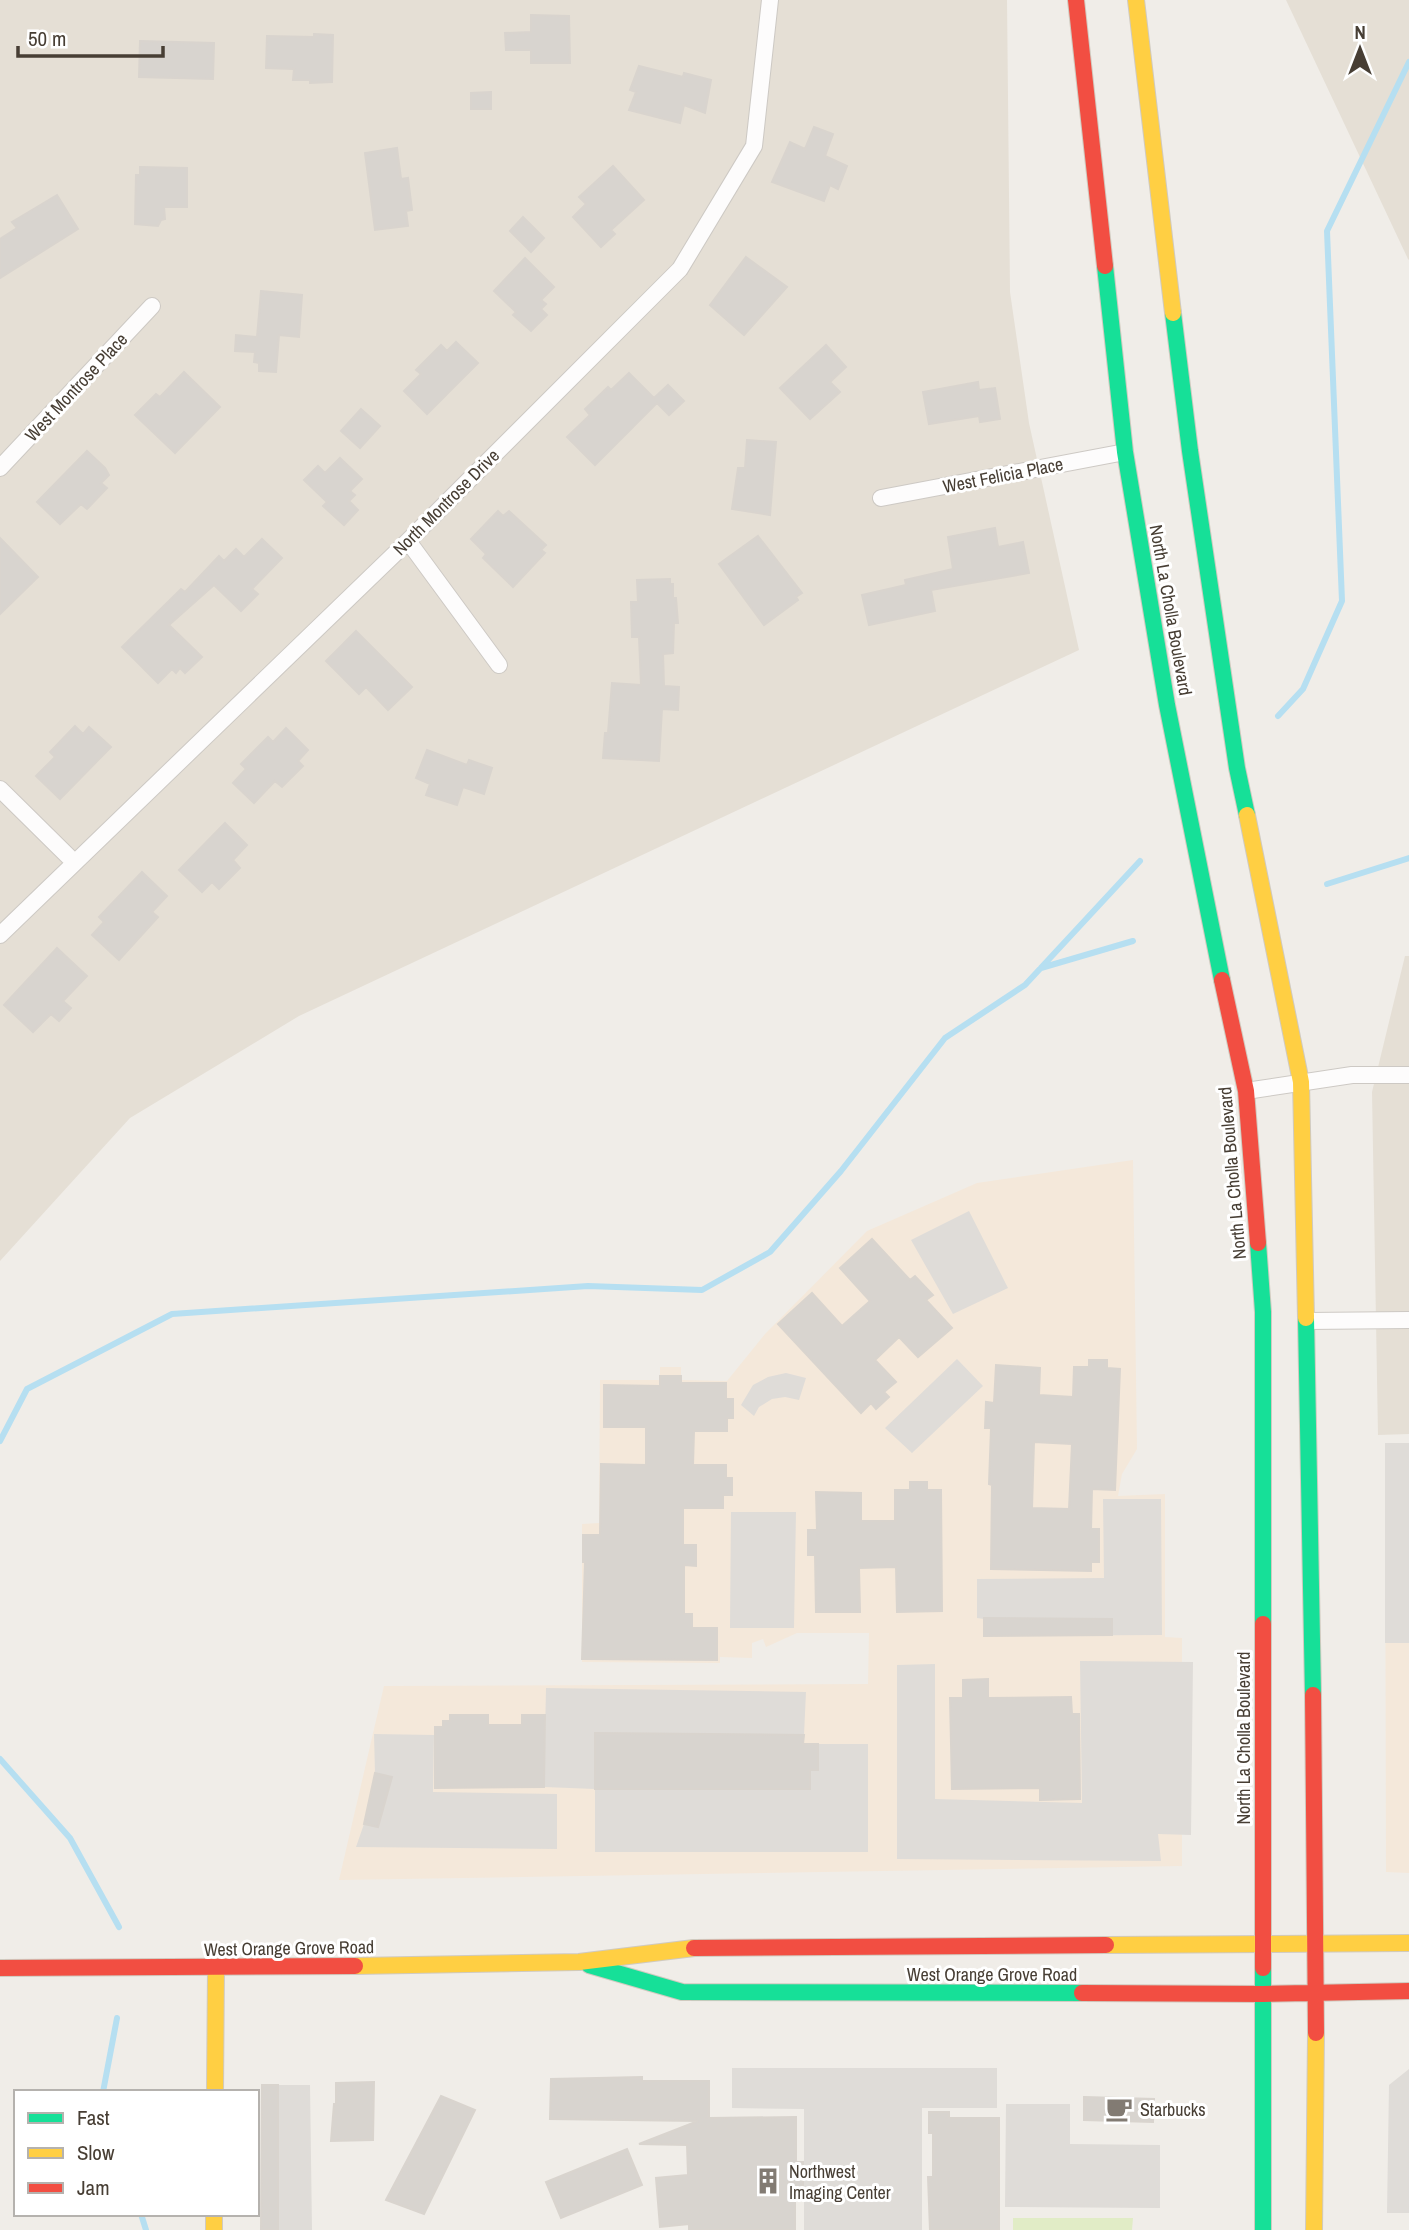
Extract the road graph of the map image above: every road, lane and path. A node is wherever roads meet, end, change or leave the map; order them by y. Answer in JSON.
{"nodes":[{"id":1,"x":770,"y":0,"type":"edge"},
{"id":2,"x":1076,"y":0,"type":"edge"},
{"id":3,"x":1136,"y":0,"type":"edge"},
{"id":4,"x":152,"y":306,"type":"dead end"},
{"id":5,"x":1125,"y":452,"type":"junction"},
{"id":6,"x":0,"y":468,"type":"edge"},
{"id":7,"x":881,"y":498,"type":"dead end"},
{"id":8,"x":408,"y":541,"type":"junction"},
{"id":9,"x":499,"y":666,"type":"dead end"},
{"id":10,"x":0,"y":789,"type":"edge"},
{"id":11,"x":74,"y":862,"type":"junction"},
{"id":12,"x":0,"y":935,"type":"edge"},
{"id":13,"x":1409,"y":1075,"type":"edge"},
{"id":14,"x":1301,"y":1082,"type":"junction"},
{"id":15,"x":1246,"y":1091,"type":"junction"},
{"id":16,"x":1409,"y":1320,"type":"edge"},
{"id":17,"x":1307,"y":1321,"type":"junction"},
{"id":18,"x":1409,"y":1942,"type":"edge"},
{"id":19,"x":1314,"y":1944,"type":"junction"},
{"id":20,"x":1264,"y":1945,"type":"junction"},
{"id":21,"x":579,"y":1962,"type":"junction"},
{"id":22,"x":0,"y":1968,"type":"edge"},
{"id":23,"x":216,"y":1968,"type":"junction"},
{"id":24,"x":1409,"y":1991,"type":"edge"},
{"id":25,"x":1316,"y":1992,"type":"junction"},
{"id":26,"x":1263,"y":1994,"type":"junction"},
{"id":27,"x":215,"y":2090,"type":"edge"},
{"id":28,"x":1263,"y":2230,"type":"edge"},
{"id":29,"x":1314,"y":2230,"type":"edge"}],
"edges":[{"from":1,"to":8,"type":"street","name":"North Montrose Drive"},
{"from":2,"to":5,"type":"main road","name":"North La Cholla Boulevard"},
{"from":3,"to":14,"type":"main road"},
{"from":4,"to":6,"type":"street","name":"West Montrose Place"},
{"from":5,"to":7,"type":"street","name":"West Felicia Place"},
{"from":5,"to":15,"type":"main road","name":"North La Cholla Boulevard"},
{"from":8,"to":9,"type":"street"},
{"from":8,"to":11,"type":"street","name":"North Montrose Drive"},
{"from":10,"to":11,"type":"street"},
{"from":11,"to":12,"type":"street","name":"North Montrose Drive"},
{"from":13,"to":14,"type":"street"},
{"from":14,"to":15,"type":"street"},
{"from":14,"to":17,"type":"main road"},
{"from":15,"to":20,"type":"main road","name":"North La Cholla Boulevard"},
{"from":16,"to":17,"type":"street"},
{"from":17,"to":19,"type":"main road"},
{"from":18,"to":19,"type":"main road","name":"West Orange Grove Road"},
{"from":19,"to":20,"type":"main road","name":"West Orange Grove Road"},
{"from":19,"to":25,"type":"main road"},
{"from":20,"to":21,"type":"main road","name":"West Orange Grove Road"},
{"from":20,"to":26,"type":"main road","name":"North La Cholla Boulevard"},
{"from":21,"to":23,"type":"main road","name":"West Orange Grove Road"},
{"from":21,"to":26,"type":"main road","name":"West Orange Grove Road"},
{"from":22,"to":23,"type":"main road","name":"West Orange Grove Road"},
{"from":23,"to":27,"type":"main road"},
{"from":24,"to":25,"type":"main road","name":"West Orange Grove Road"},
{"from":25,"to":26,"type":"main road","name":"West Orange Grove Road"},
{"from":25,"to":29,"type":"main road"},
{"from":26,"to":28,"type":"main road","name":"North La Cholla Boulevard"}]}
